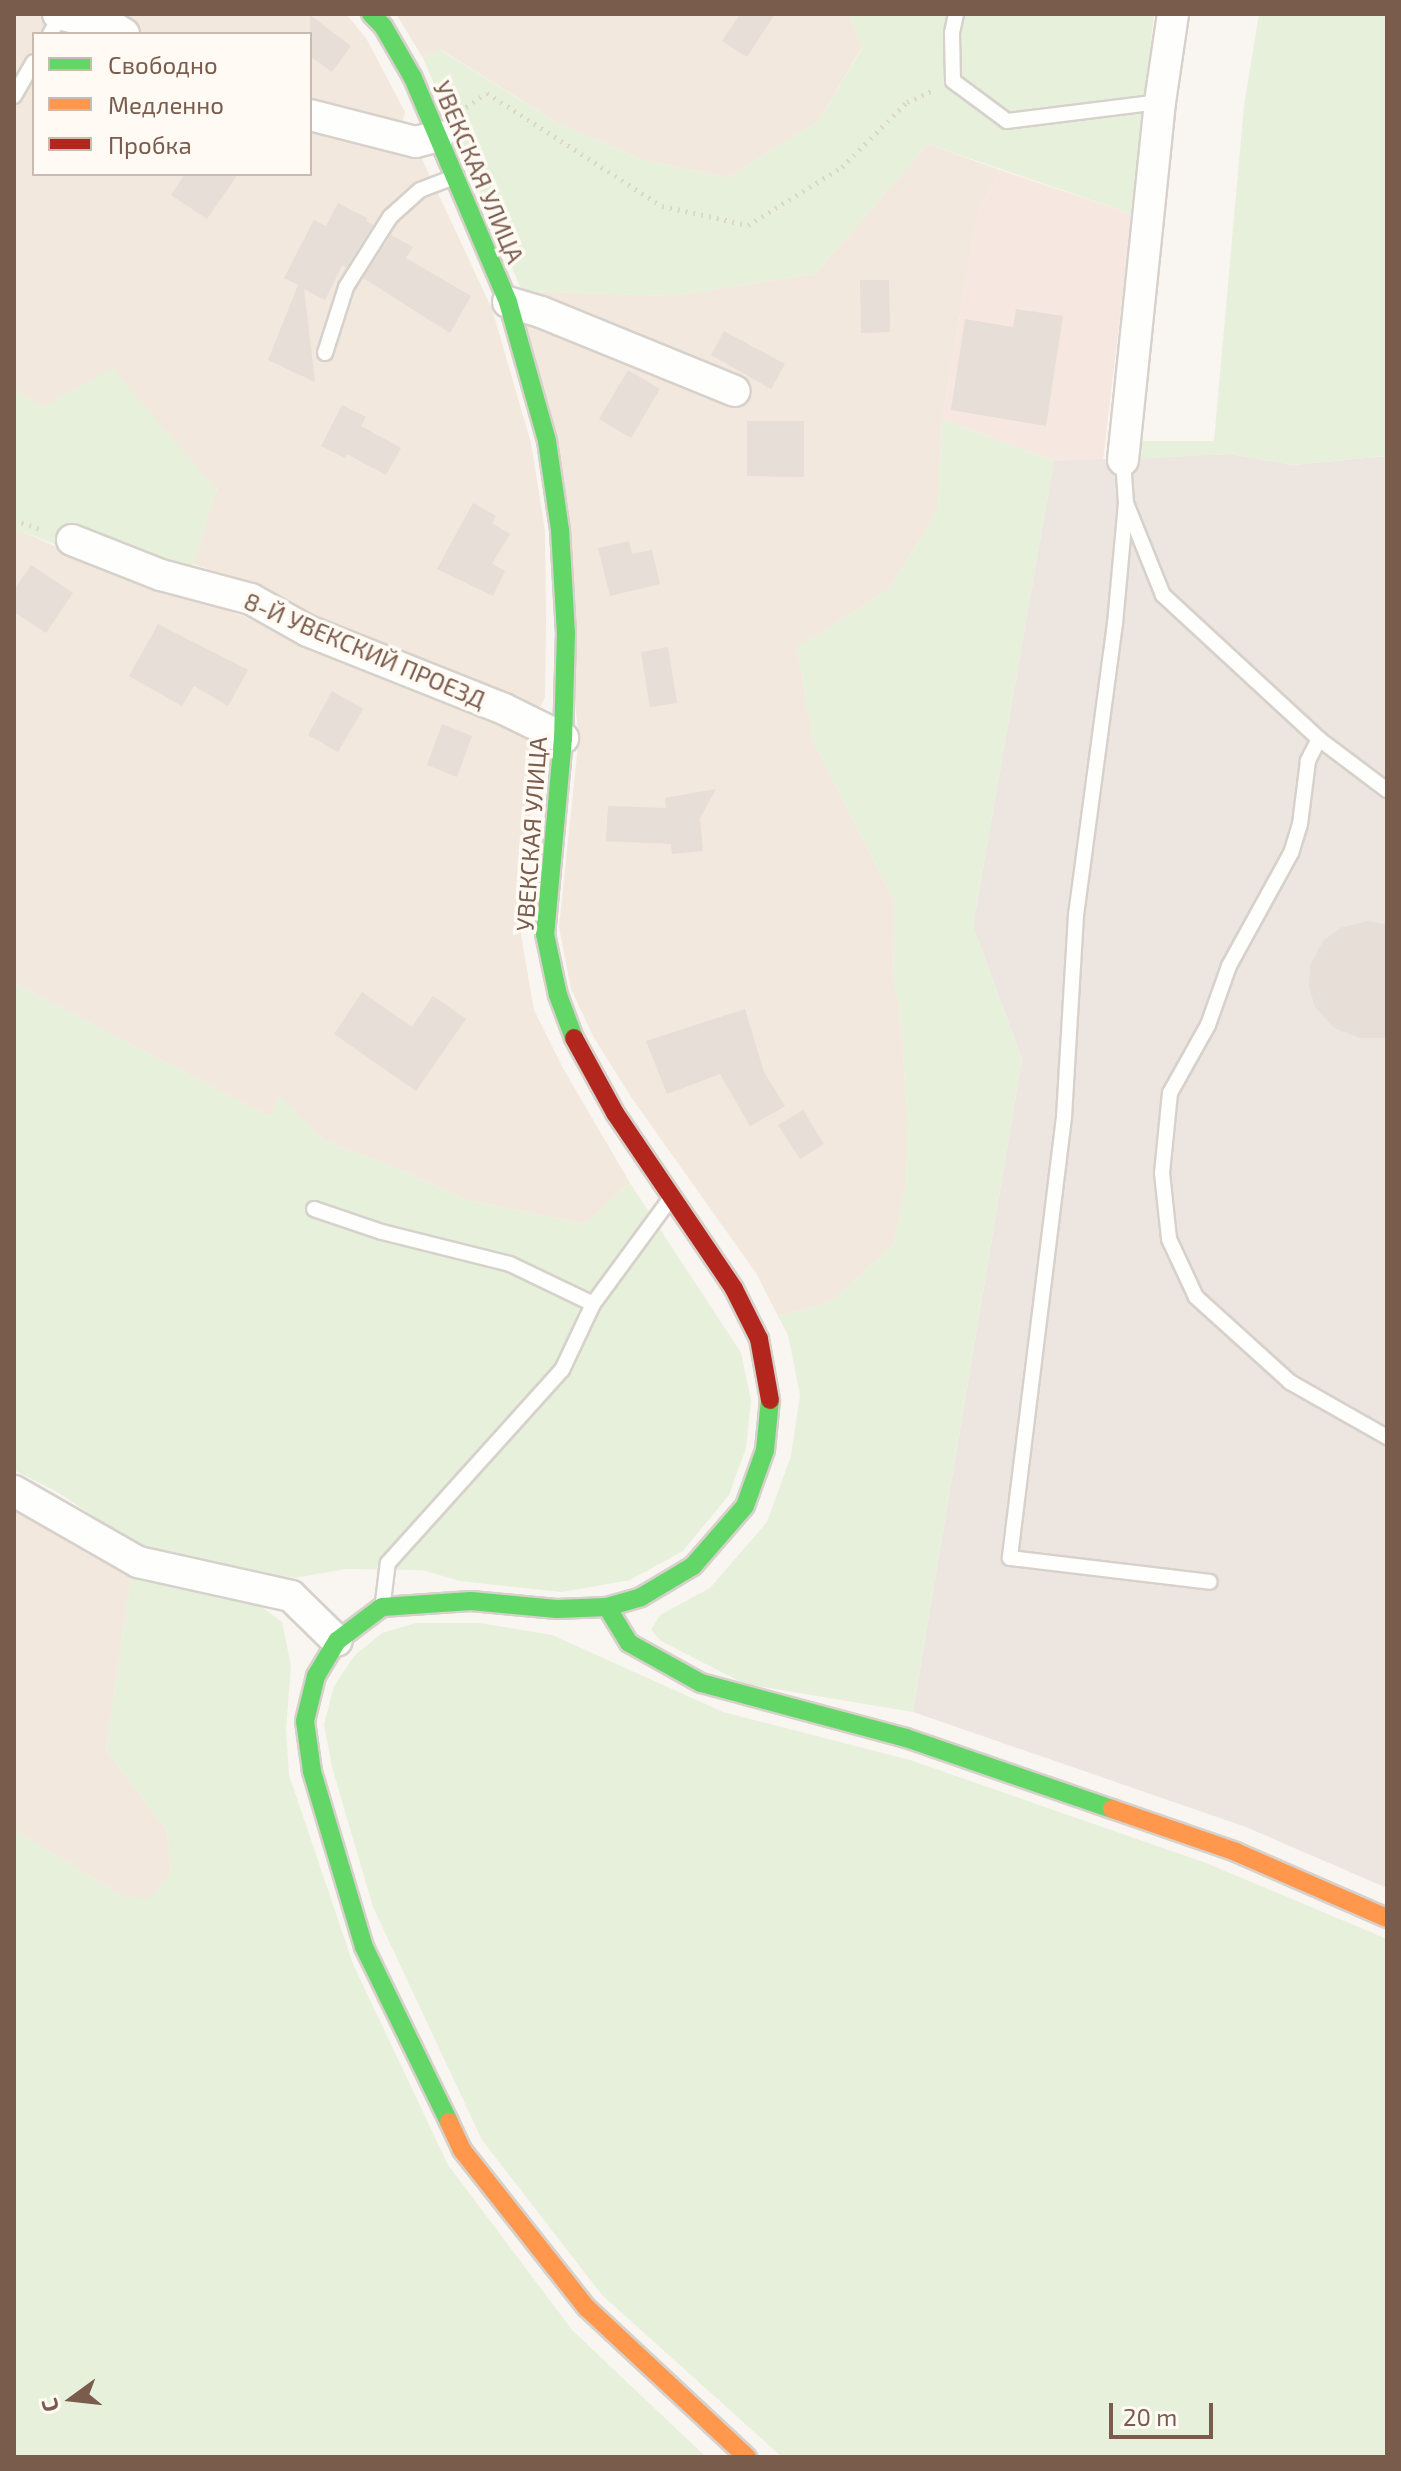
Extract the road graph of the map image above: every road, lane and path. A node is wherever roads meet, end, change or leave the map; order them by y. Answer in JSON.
{"nodes":[{"id":1,"x":371,"y":14,"type":"edge"},
{"id":2,"x":956,"y":14,"type":"edge"},
{"id":3,"x":1173,"y":14,"type":"edge"},
{"id":4,"x":56,"y":21,"type":"edge"},
{"id":5,"x":121,"y":32,"type":"edge"},
{"id":6,"x":32,"y":65,"type":"edge"},
{"id":7,"x":953,"y":81,"type":"junction"},
{"id":8,"x":14,"y":96,"type":"edge"},
{"id":9,"x":1160,"y":102,"type":"junction"},
{"id":10,"x":312,"y":116,"type":"edge"},
{"id":11,"x":438,"y":136,"type":"junction"},
{"id":12,"x":456,"y":177,"type":"junction"},
{"id":13,"x":508,"y":302,"type":"junction"},
{"id":14,"x":325,"y":353,"type":"dead end"},
{"id":15,"x":735,"y":391,"type":"dead end"},
{"id":16,"x":1123,"y":460,"type":"joint"},
{"id":17,"x":1126,"y":503,"type":"junction"},
{"id":18,"x":72,"y":540,"type":"dead end"},
{"id":19,"x":563,"y":738,"type":"junction"},
{"id":20,"x":1319,"y":739,"type":"junction"},
{"id":21,"x":1387,"y":790,"type":"edge"},
{"id":22,"x":673,"y":1194,"type":"junction"},
{"id":23,"x":314,"y":1209,"type":"dead end"},
{"id":24,"x":593,"y":1304,"type":"junction"},
{"id":25,"x":1387,"y":1437,"type":"edge"},
{"id":26,"x":14,"y":1491,"type":"edge"},
{"id":27,"x":1210,"y":1582,"type":"dead end"},
{"id":28,"x":382,"y":1607,"type":"junction"},
{"id":29,"x":607,"y":1607,"type":"junction"},
{"id":30,"x":337,"y":1641,"type":"junction"},
{"id":31,"x":1387,"y":1918,"type":"edge"},
{"id":32,"x":747,"y":2457,"type":"edge"}],
"edges":[{"from":1,"to":11,"type":"street","name":"УВЕКСКАЯ УЛИЦА"},
{"from":2,"to":7,"type":"lane"},
{"from":3,"to":9,"type":"street"},
{"from":4,"to":5,"type":"street"},
{"from":6,"to":8,"type":"lane"},
{"from":7,"to":9,"type":"lane"},
{"from":7,"to":11,"type":"path"},
{"from":9,"to":16,"type":"street"},
{"from":10,"to":11,"type":"street"},
{"from":11,"to":12,"type":"street","name":"УВЕКСКАЯ УЛИЦА"},
{"from":12,"to":13,"type":"street","name":"УВЕКСКАЯ УЛИЦА"},
{"from":12,"to":14,"type":"lane"},
{"from":13,"to":15,"type":"street"},
{"from":13,"to":19,"type":"street","name":"УВЕКСКАЯ УЛИЦА"},
{"from":16,"to":17,"type":"lane"},
{"from":17,"to":20,"type":"lane"},
{"from":17,"to":27,"type":"lane"},
{"from":18,"to":19,"type":"street","name":"8-Й УВЕКСКИЙ ПРОЕЗД"},
{"from":19,"to":22,"type":"street","name":"УВЕКСКАЯ УЛИЦА"},
{"from":20,"to":21,"type":"lane"},
{"from":20,"to":25,"type":"lane"},
{"from":22,"to":24,"type":"lane"},
{"from":22,"to":29,"type":"street","name":"УВЕКСКАЯ УЛИЦА"},
{"from":23,"to":24,"type":"lane"},
{"from":24,"to":28,"type":"lane"},
{"from":26,"to":30,"type":"street"},
{"from":28,"to":29,"type":"street","name":"УВЕКСКАЯ УЛИЦА"},
{"from":28,"to":30,"type":"street"},
{"from":29,"to":31,"type":"street"},
{"from":30,"to":32,"type":"street"}]}
